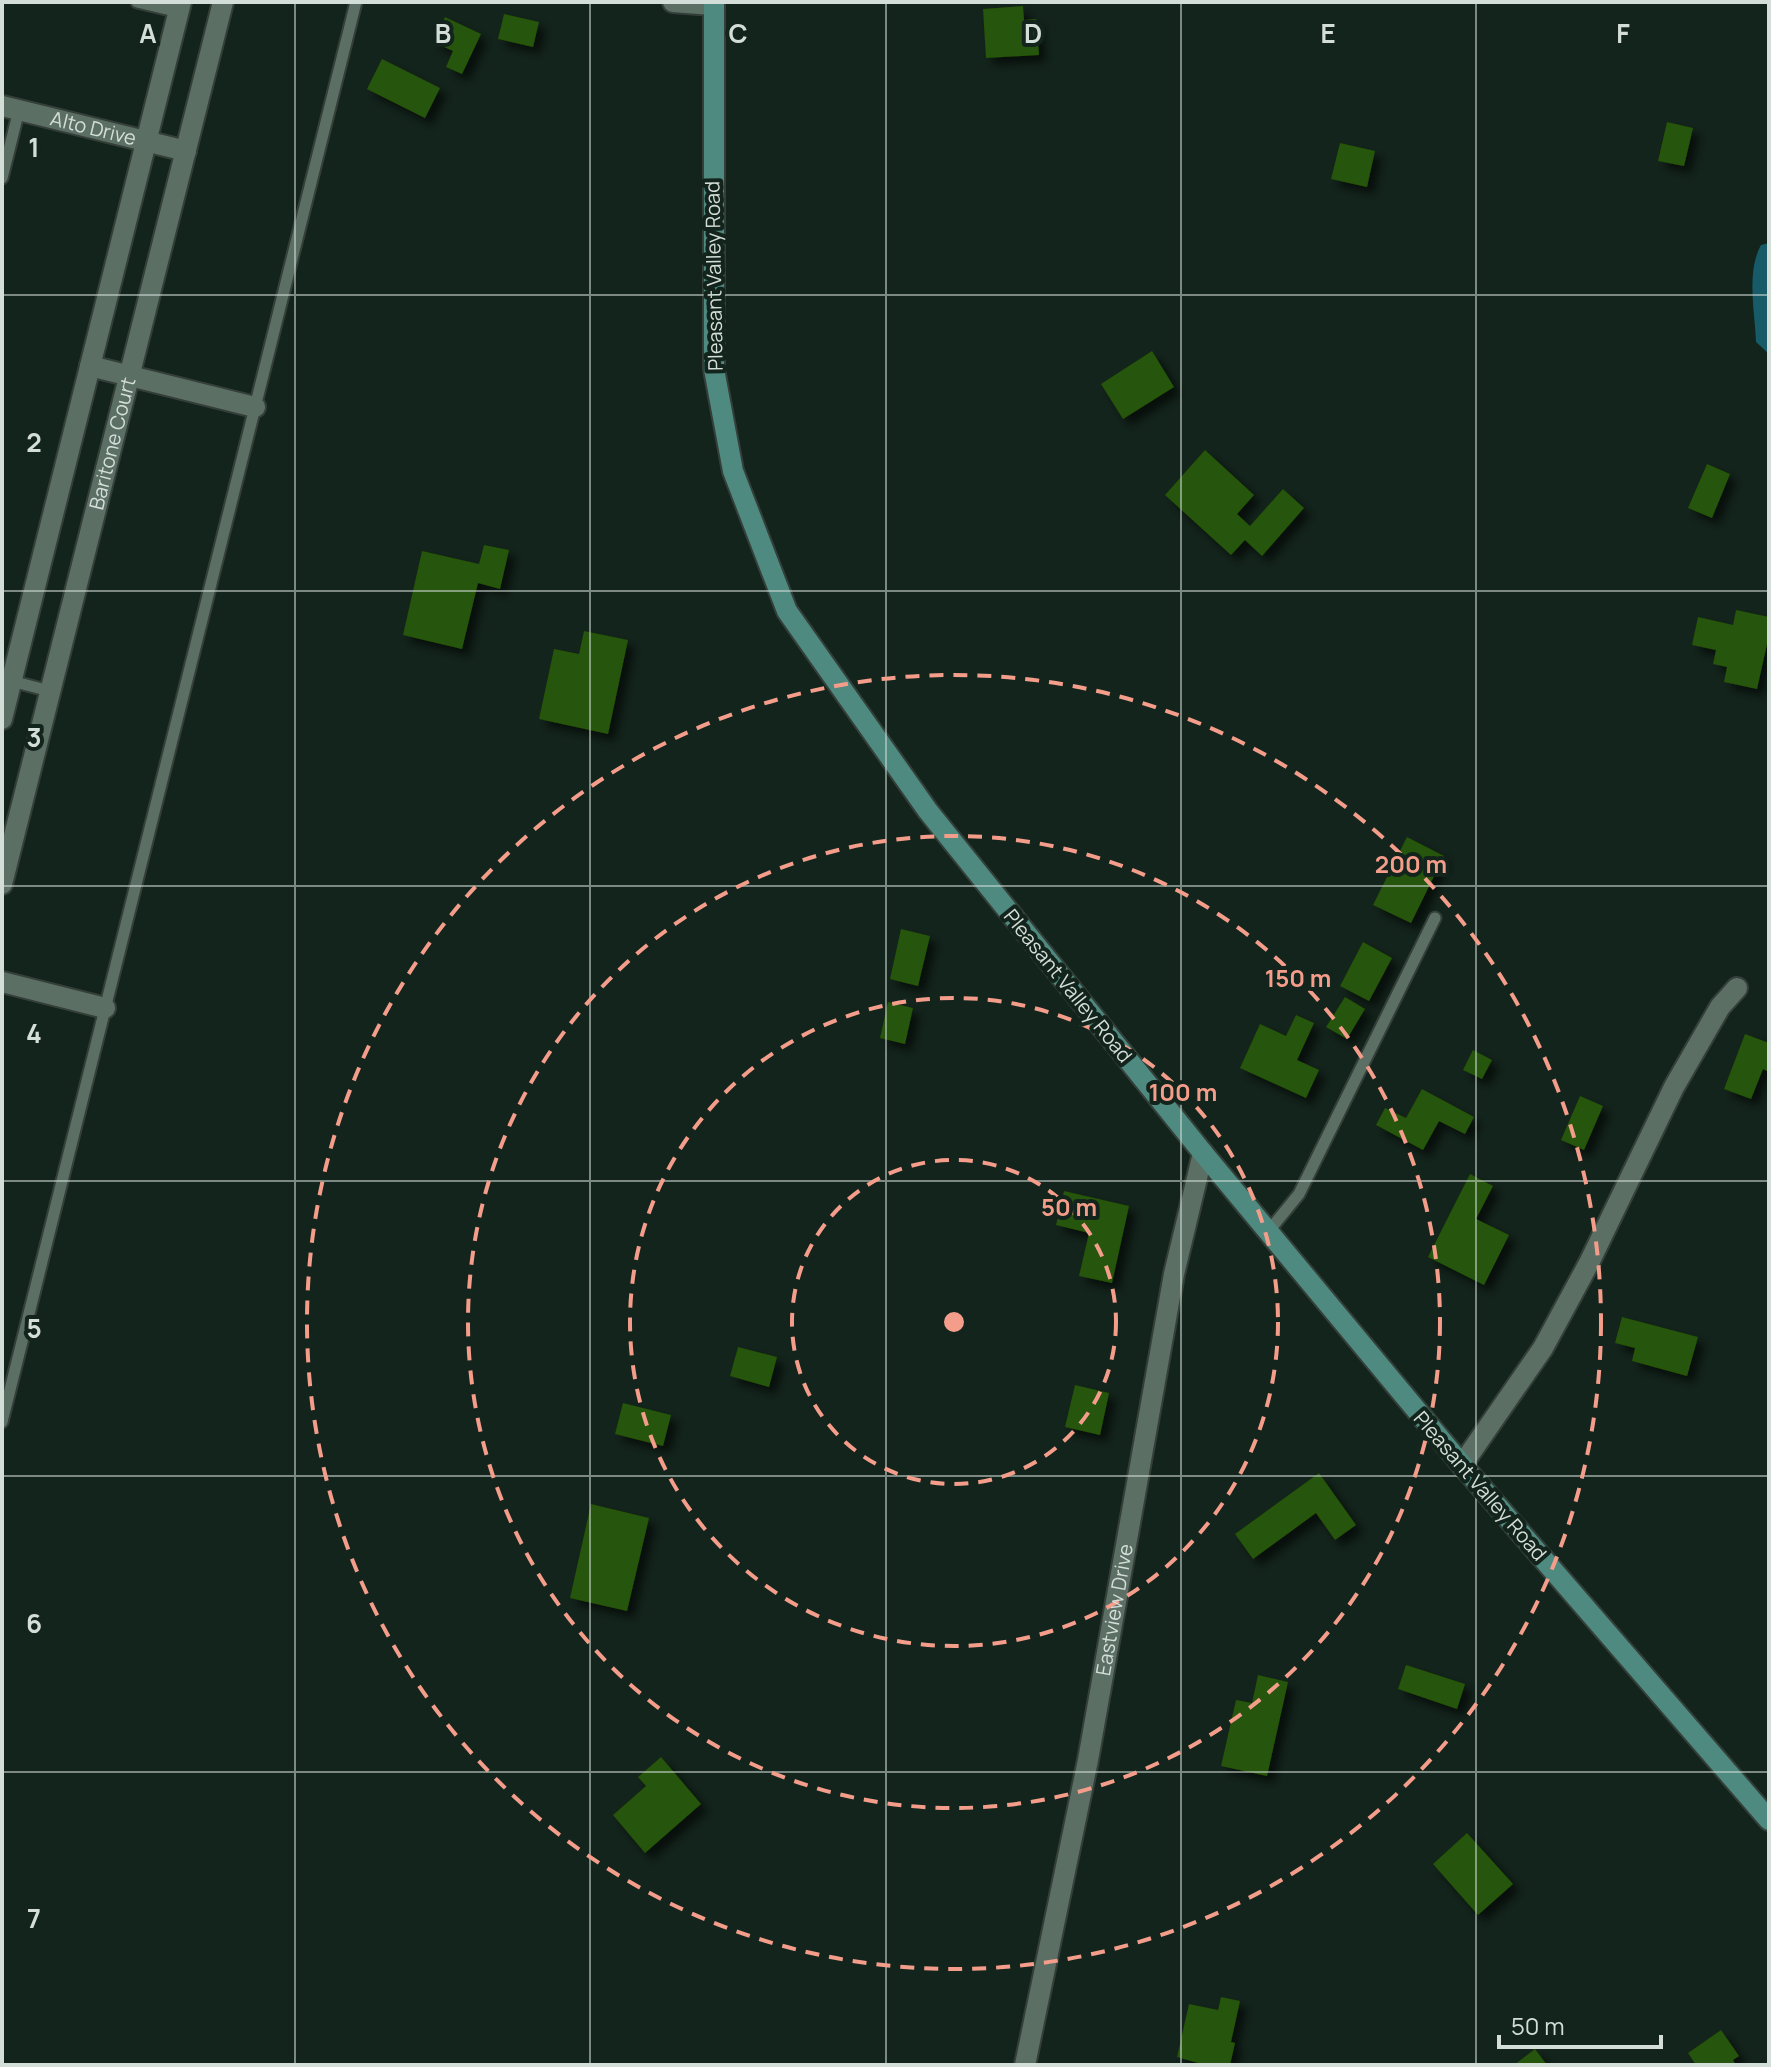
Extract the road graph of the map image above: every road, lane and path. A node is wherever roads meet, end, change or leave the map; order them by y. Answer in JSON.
{"nodes":[{"id":1,"x":137,"y":2,"type":"edge"},
{"id":2,"x":223,"y":2,"type":"edge"},
{"id":3,"x":356,"y":2,"type":"edge"},
{"id":4,"x":673,"y":2,"type":"edge"},
{"id":5,"x":714,"y":4,"type":"edge"},
{"id":6,"x":180,"y":7,"type":"edge"},
{"id":7,"x":10,"y":108,"type":"edge"},
{"id":8,"x":146,"y":142,"type":"junction"},
{"id":9,"x":186,"y":151,"type":"junction"},
{"id":10,"x":2,"y":178,"type":"edge"},
{"id":11,"x":90,"y":366,"type":"junction"},
{"id":12,"x":130,"y":375,"type":"junction"},
{"id":13,"x":255,"y":407,"type":"junction"},
{"id":14,"x":11,"y":681,"type":"junction"},
{"id":15,"x":50,"y":691,"type":"junction"},
{"id":16,"x":2,"y":719,"type":"edge"},
{"id":17,"x":2,"y":884,"type":"edge"},
{"id":18,"x":1435,"y":918,"type":"dead end"},
{"id":19,"x":2,"y":982,"type":"edge"},
{"id":20,"x":1737,"y":988,"type":"dead end"},
{"id":21,"x":105,"y":1008,"type":"junction"},
{"id":22,"x":1203,"y":1153,"type":"junction"},
{"id":23,"x":1268,"y":1232,"type":"junction"},
{"id":24,"x":2,"y":1422,"type":"edge"},
{"id":25,"x":1462,"y":1465,"type":"junction"},
{"id":26,"x":1769,"y":1820,"type":"edge"},
{"id":27,"x":1025,"y":2065,"type":"edge"}],
"edges":[{"from":1,"to":6,"type":"lane"},
{"from":2,"to":9,"type":"street","name":"Baritone Court"},
{"from":3,"to":13,"type":"lane"},
{"from":4,"to":5,"type":"street"},
{"from":5,"to":22,"type":"street","name":"Pleasant Valley Road"},
{"from":6,"to":8,"type":"street","name":"Baritone Court"},
{"from":7,"to":8,"type":"street","name":"Alto Drive"},
{"from":7,"to":10,"type":"lane"},
{"from":8,"to":9,"type":"street","name":"Alto Drive"},
{"from":8,"to":11,"type":"street","name":"Baritone Court"},
{"from":9,"to":12,"type":"street","name":"Baritone Court"},
{"from":11,"to":12,"type":"street"},
{"from":11,"to":14,"type":"street","name":"Baritone Court"},
{"from":12,"to":13,"type":"street"},
{"from":12,"to":15,"type":"street","name":"Baritone Court"},
{"from":13,"to":21,"type":"lane"},
{"from":14,"to":15,"type":"lane"},
{"from":14,"to":16,"type":"street","name":"Baritone Court"},
{"from":15,"to":17,"type":"street","name":"Baritone Court"},
{"from":18,"to":23,"type":"lane"},
{"from":19,"to":21,"type":"street"},
{"from":20,"to":25,"type":"street"},
{"from":21,"to":24,"type":"lane"},
{"from":22,"to":23,"type":"street","name":"Pleasant Valley Road"},
{"from":22,"to":27,"type":"street","name":"Eastview Drive"},
{"from":23,"to":25,"type":"street","name":"Pleasant Valley Road"},
{"from":25,"to":26,"type":"street","name":"Pleasant Valley Road"}]}
